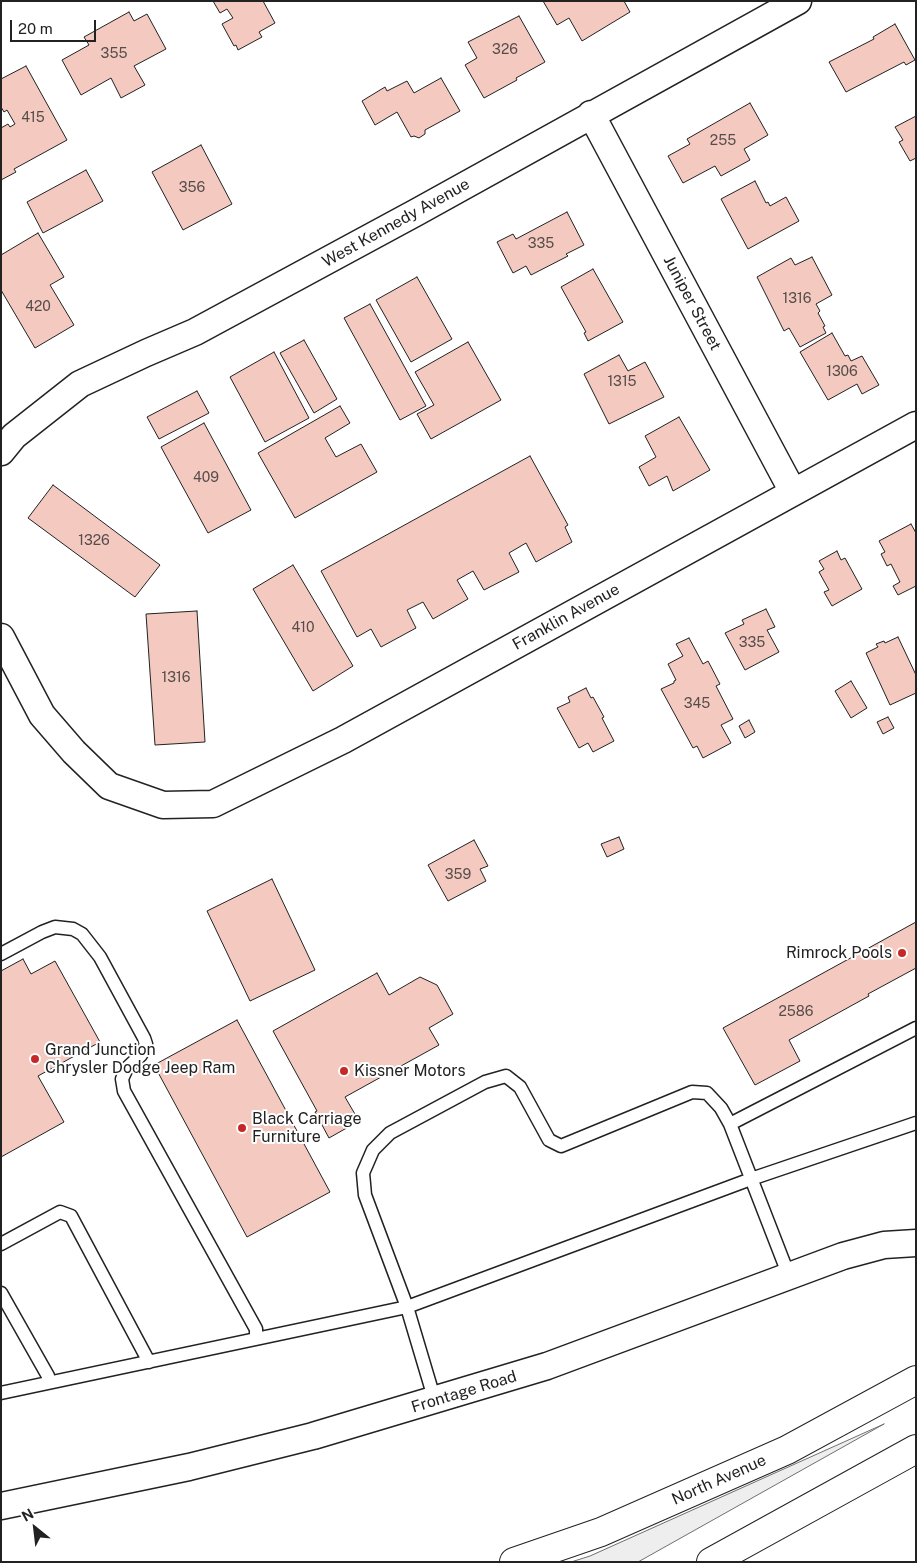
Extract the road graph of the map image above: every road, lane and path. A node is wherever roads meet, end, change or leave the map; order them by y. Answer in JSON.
{"nodes":[{"id":1,"x":798,"y":1,"type":"edge"},
{"id":2,"x":591,"y":114,"type":"junction"},
{"id":3,"x":916,"y":425,"type":"edge"},
{"id":4,"x":1,"y":452,"type":"edge"},
{"id":5,"x":793,"y":492,"type":"junction"},
{"id":6,"x":1,"y":637,"type":"edge"},
{"id":7,"x":1,"y":954,"type":"edge"},
{"id":8,"x":916,"y":1028,"type":"edge"},
{"id":9,"x":916,"y":1123,"type":"edge"},
{"id":10,"x":730,"y":1124,"type":"junction"},
{"id":11,"x":751,"y":1179,"type":"junction"},
{"id":12,"x":916,"y":1243,"type":"edge"},
{"id":13,"x":1,"y":1244,"type":"edge"},
{"id":14,"x":789,"y":1276,"type":"junction"},
{"id":15,"x":1,"y":1294,"type":"edge"},
{"id":16,"x":406,"y":1307,"type":"junction"},
{"id":17,"x":256,"y":1339,"type":"junction"},
{"id":18,"x":149,"y":1362,"type":"junction"},
{"id":19,"x":916,"y":1380,"type":"edge"},
{"id":20,"x":48,"y":1383,"type":"junction"},
{"id":21,"x":1,"y":1393,"type":"edge"},
{"id":22,"x":435,"y":1401,"type":"junction"},
{"id":23,"x":916,"y":1449,"type":"edge"},
{"id":24,"x":1,"y":1506,"type":"edge"},
{"id":25,"x":514,"y":1562,"type":"edge"},
{"id":26,"x":711,"y":1562,"type":"edge"}],
"edges":[{"from":1,"to":2,"type":"street","name":"West Kennedy Avenue"},
{"from":2,"to":4,"type":"street","name":"West Kennedy Avenue"},
{"from":2,"to":5,"type":"street","name":"Juniper Street"},
{"from":3,"to":5,"type":"street","name":"Franklin Avenue"},
{"from":5,"to":6,"type":"street","name":"Franklin Avenue"},
{"from":7,"to":17,"type":"lane"},
{"from":8,"to":10,"type":"lane"},
{"from":9,"to":11,"type":"lane"},
{"from":10,"to":11,"type":"lane"},
{"from":10,"to":16,"type":"lane"},
{"from":11,"to":14,"type":"lane"},
{"from":11,"to":16,"type":"lane"},
{"from":12,"to":14,"type":"street","name":"Frontage Road"},
{"from":13,"to":18,"type":"lane"},
{"from":14,"to":22,"type":"street","name":"Frontage Road"},
{"from":15,"to":20,"type":"lane"},
{"from":16,"to":17,"type":"lane"},
{"from":16,"to":22,"type":"lane"},
{"from":17,"to":18,"type":"lane"},
{"from":18,"to":20,"type":"lane"},
{"from":19,"to":25,"type":"main road","name":"North Avenue"},
{"from":20,"to":21,"type":"lane"},
{"from":22,"to":24,"type":"street","name":"Frontage Road"},
{"from":23,"to":26,"type":"main road"}]}
